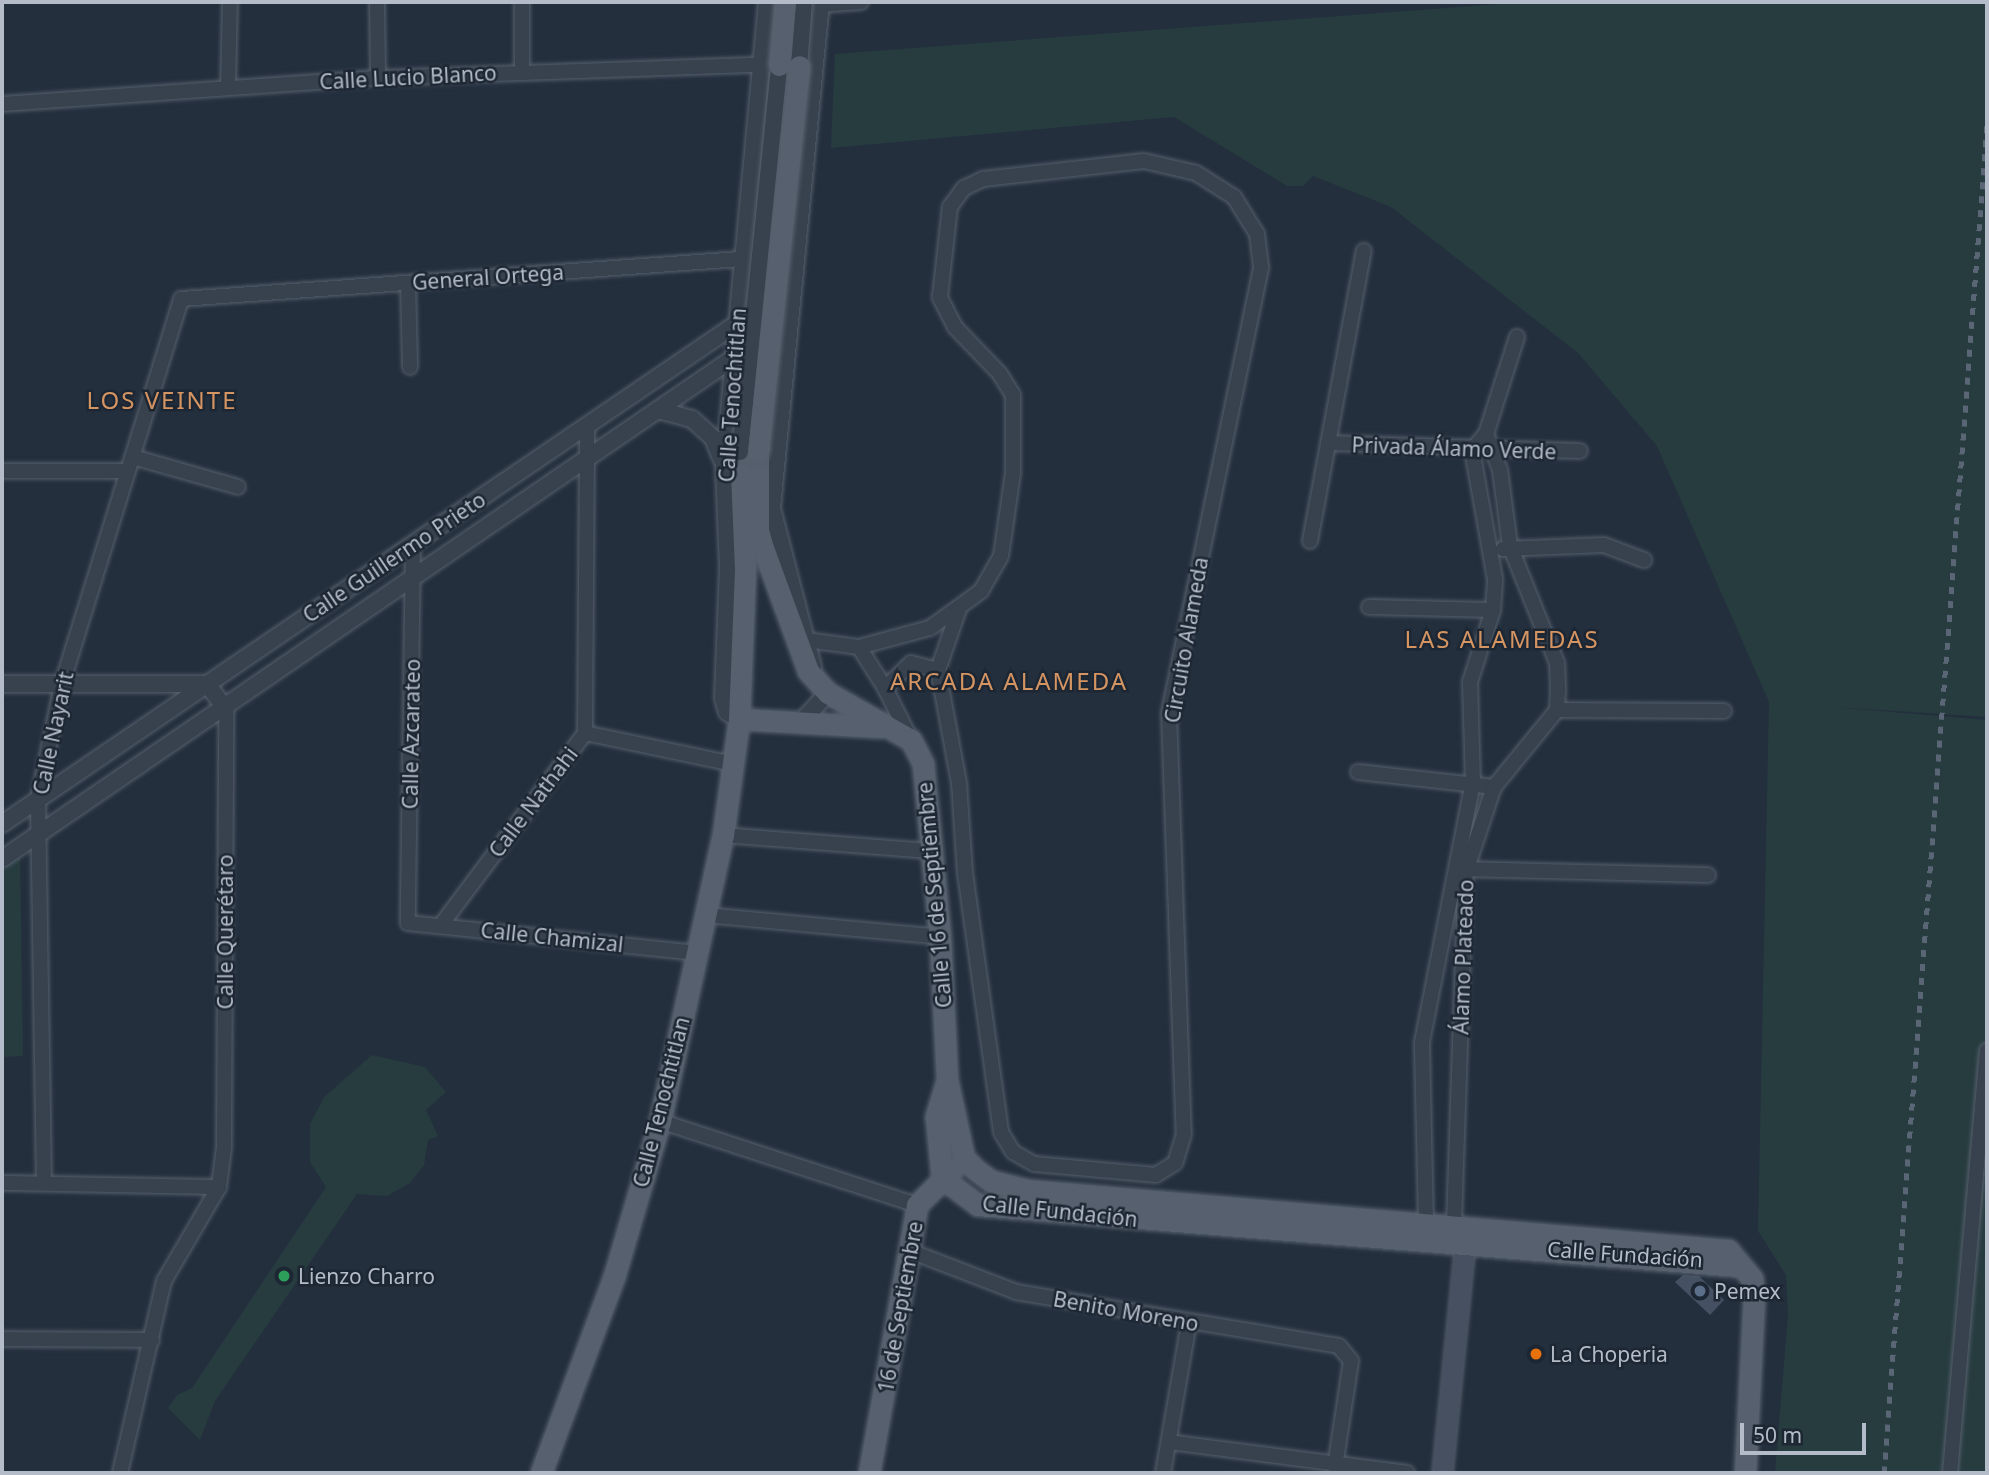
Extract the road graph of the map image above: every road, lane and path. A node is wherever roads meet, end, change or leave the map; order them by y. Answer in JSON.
{"nodes":[{"id":1,"x":230,"y":2,"type":"edge"},
{"id":2,"x":377,"y":2,"type":"edge"},
{"id":3,"x":522,"y":2,"type":"edge"},
{"id":4,"x":766,"y":2,"type":"edge"},
{"id":5,"x":785,"y":2,"type":"edge"},
{"id":6,"x":804,"y":2,"type":"edge"},
{"id":7,"x":860,"y":2,"type":"edge"},
{"id":8,"x":821,"y":3,"type":"edge"},
{"id":9,"x":789,"y":65,"type":"junction"},
{"id":10,"x":522,"y":71,"type":"junction"},
{"id":11,"x":378,"y":78,"type":"junction"},
{"id":12,"x":228,"y":88,"type":"junction"},
{"id":13,"x":2,"y":104,"type":"edge"},
{"id":14,"x":1364,"y":251,"type":"dead end"},
{"id":15,"x":795,"y":255,"type":"junction"},
{"id":16,"x":744,"y":258,"type":"junction"},
{"id":17,"x":408,"y":283,"type":"junction"},
{"id":18,"x":181,"y":299,"type":"joint"},
{"id":19,"x":791,"y":301,"type":"junction"},
{"id":20,"x":736,"y":324,"type":"junction"},
{"id":21,"x":788,"y":334,"type":"junction"},
{"id":22,"x":1517,"y":337,"type":"dead end"},
{"id":23,"x":732,"y":359,"type":"junction"},
{"id":24,"x":410,"y":367,"type":"dead end"},
{"id":25,"x":662,"y":411,"type":"junction"},
{"id":26,"x":587,"y":426,"type":"junction"},
{"id":27,"x":1486,"y":434,"type":"junction"},
{"id":28,"x":1328,"y":443,"type":"junction"},
{"id":29,"x":1472,"y":450,"type":"junction"},
{"id":30,"x":1494,"y":451,"type":"junction"},
{"id":31,"x":1580,"y":451,"type":"dead end"},
{"id":32,"x":132,"y":457,"type":"junction"},
{"id":33,"x":741,"y":457,"type":"junction"},
{"id":34,"x":589,"y":460,"type":"junction"},
{"id":35,"x":2,"y":471,"type":"edge"},
{"id":36,"x":128,"y":471,"type":"junction"},
{"id":37,"x":238,"y":487,"type":"dead end"},
{"id":38,"x":1310,"y":541,"type":"dead end"},
{"id":39,"x":413,"y":544,"type":"junction"},
{"id":40,"x":1510,"y":546,"type":"junction"},
{"id":41,"x":1492,"y":553,"type":"junction"},
{"id":42,"x":1644,"y":560,"type":"dead end"},
{"id":43,"x":413,"y":581,"type":"junction"},
{"id":44,"x":1369,"y":607,"type":"dead end"},
{"id":45,"x":959,"y":609,"type":"junction"},
{"id":46,"x":1493,"y":610,"type":"junction"},
{"id":47,"x":801,"y":640,"type":"junction"},
{"id":48,"x":859,"y":647,"type":"junction"},
{"id":49,"x":937,"y":670,"type":"junction"},
{"id":50,"x":2,"y":684,"type":"edge"},
{"id":51,"x":62,"y":684,"type":"junction"},
{"id":52,"x":206,"y":684,"type":"junction"},
{"id":53,"x":821,"y":686,"type":"junction"},
{"id":54,"x":885,"y":688,"type":"junction"},
{"id":55,"x":226,"y":709,"type":"junction"},
{"id":56,"x":1557,"y":710,"type":"junction"},
{"id":57,"x":1724,"y":711,"type":"dead end"},
{"id":58,"x":739,"y":719,"type":"junction"},
{"id":59,"x":800,"y":723,"type":"junction"},
{"id":60,"x":887,"y":727,"type":"junction"},
{"id":61,"x":585,"y":733,"type":"junction"},
{"id":62,"x":911,"y":740,"type":"junction"},
{"id":63,"x":733,"y":764,"type":"junction"},
{"id":64,"x":1358,"y":772,"type":"dead end"},
{"id":65,"x":1474,"y":783,"type":"junction"},
{"id":66,"x":1494,"y":787,"type":"junction"},
{"id":67,"x":38,"y":799,"type":"junction"},
{"id":68,"x":2,"y":824,"type":"edge"},
{"id":69,"x":723,"y":835,"type":"junction"},
{"id":70,"x":35,"y":836,"type":"junction"},
{"id":71,"x":932,"y":851,"type":"junction"},
{"id":72,"x":2,"y":859,"type":"edge"},
{"id":73,"x":1460,"y":870,"type":"junction"},
{"id":74,"x":1708,"y":875,"type":"dead end"},
{"id":75,"x":705,"y":915,"type":"junction"},
{"id":76,"x":408,"y":923,"type":"joint"},
{"id":77,"x":441,"y":925,"type":"junction"},
{"id":78,"x":940,"y":937,"type":"junction"},
{"id":79,"x":697,"y":953,"type":"junction"},
{"id":80,"x":1987,"y":1051,"type":"edge"},
{"id":81,"x":947,"y":1080,"type":"junction"},
{"id":82,"x":660,"y":1121,"type":"junction"},
{"id":83,"x":964,"y":1158,"type":"junction"},
{"id":84,"x":942,"y":1178,"type":"junction"},
{"id":85,"x":2,"y":1183,"type":"edge"},
{"id":86,"x":44,"y":1183,"type":"junction"},
{"id":87,"x":219,"y":1186,"type":"junction"},
{"id":88,"x":917,"y":1205,"type":"junction"},
{"id":89,"x":1438,"y":1226,"type":"junction"},
{"id":90,"x":1554,"y":1233,"type":"junction"},
{"id":91,"x":1320,"y":1234,"type":"junction"},
{"id":92,"x":1465,"y":1244,"type":"junction"},
{"id":93,"x":910,"y":1251,"type":"junction"},
{"id":94,"x":1746,"y":1269,"type":"junction"},
{"id":95,"x":1189,"y":1323,"type":"junction"},
{"id":96,"x":2,"y":1339,"type":"edge"},
{"id":97,"x":152,"y":1340,"type":"junction"},
{"id":98,"x":1169,"y":1442,"type":"junction"},
{"id":99,"x":1335,"y":1466,"type":"junction"},
{"id":100,"x":120,"y":1473,"type":"edge"},
{"id":101,"x":541,"y":1473,"type":"edge"},
{"id":102,"x":869,"y":1473,"type":"edge"},
{"id":103,"x":1163,"y":1473,"type":"edge"},
{"id":104,"x":1407,"y":1473,"type":"edge"},
{"id":105,"x":1442,"y":1473,"type":"edge"},
{"id":106,"x":1745,"y":1473,"type":"edge"},
{"id":107,"x":1950,"y":1473,"type":"edge"}],
"edges":[{"from":1,"to":12,"type":"street"},
{"from":2,"to":11,"type":"street"},
{"from":3,"to":10,"type":"street"},
{"from":4,"to":9,"type":"street"},
{"from":5,"to":9,"type":"main road","bridge":true},
{"from":6,"to":9,"type":"street","bridge":true},
{"from":7,"to":8,"type":"street"},
{"from":8,"to":9,"type":"street"},
{"from":9,"to":10,"type":"street","name":"Calle Lucio Blanco"},
{"from":9,"to":15,"type":"street"},
{"from":9,"to":16,"type":"street","name":"Calle Tenochtitlan"},
{"from":9,"to":33,"type":"main road","name":"Calle Tenochtitlan","bridge":true},
{"from":10,"to":11,"type":"street","name":"Calle Lucio Blanco"},
{"from":11,"to":12,"type":"street","name":"Calle Lucio Blanco"},
{"from":12,"to":13,"type":"street","name":"Calle Lucio Blanco"},
{"from":14,"to":28,"type":"street","name":"Privada Álamo Verde"},
{"from":15,"to":16,"type":"street","name":"General Ortega"},
{"from":15,"to":19,"type":"street"},
{"from":16,"to":17,"type":"street","name":"General Ortega"},
{"from":16,"to":20,"type":"street","name":"Calle Tenochtitlan"},
{"from":17,"to":18,"type":"street","name":"General Ortega"},
{"from":17,"to":24,"type":"street"},
{"from":18,"to":32,"type":"street","name":"Calle Nayarit"},
{"from":19,"to":20,"type":"street","name":"Calle Guillermo Prieto"},
{"from":19,"to":21,"type":"street"},
{"from":20,"to":23,"type":"street","name":"Calle Tenochtitlan"},
{"from":20,"to":26,"type":"street","name":"Calle Guillermo Prieto"},
{"from":21,"to":23,"type":"street","name":"Calle Guillermo Prieto"},
{"from":21,"to":47,"type":"street"},
{"from":22,"to":27,"type":"street"},
{"from":23,"to":25,"type":"street","name":"Calle Guillermo Prieto"},
{"from":23,"to":33,"type":"street","name":"Calle Tenochtitlan"},
{"from":25,"to":33,"type":"street"},
{"from":25,"to":34,"type":"street","name":"Calle Guillermo Prieto"},
{"from":26,"to":34,"type":"street"},
{"from":26,"to":39,"type":"street","name":"Calle Guillermo Prieto"},
{"from":27,"to":29,"type":"street"},
{"from":27,"to":30,"type":"street"},
{"from":28,"to":29,"type":"street","name":"Privada Álamo Verde"},
{"from":28,"to":38,"type":"street","name":"Privada Álamo Verde"},
{"from":29,"to":30,"type":"street","name":"Privada Álamo Verde"},
{"from":29,"to":41,"type":"street","name":"Álamo Plateado"},
{"from":30,"to":31,"type":"street","name":"Privada Álamo Verde"},
{"from":30,"to":40,"type":"street"},
{"from":32,"to":36,"type":"street","name":"Calle Nayarit"},
{"from":32,"to":37,"type":"street"},
{"from":33,"to":47,"type":"main road"},
{"from":33,"to":58,"type":"main road","name":"Calle Tenochtitlan"},
{"from":34,"to":43,"type":"street","name":"Calle Guillermo Prieto"},
{"from":34,"to":61,"type":"street"},
{"from":35,"to":36,"type":"street"},
{"from":36,"to":51,"type":"street","name":"Calle Nayarit"},
{"from":39,"to":43,"type":"street","name":"Calle Azcarateo"},
{"from":39,"to":52,"type":"street","name":"Calle Guillermo Prieto"},
{"from":40,"to":41,"type":"street"},
{"from":40,"to":42,"type":"street"},
{"from":40,"to":56,"type":"street"},
{"from":41,"to":46,"type":"street","name":"Álamo Plateado"},
{"from":43,"to":55,"type":"street","name":"Calle Guillermo Prieto"},
{"from":43,"to":76,"type":"street","name":"Calle Azcarateo"},
{"from":44,"to":46,"type":"street"},
{"from":45,"to":48,"type":"street","name":"Circuito Alameda"},
{"from":45,"to":49,"type":"street","name":"Circuito Alameda"},
{"from":45,"to":49,"type":"street","name":"Circuito Alameda"},
{"from":46,"to":65,"type":"street","name":"Álamo Plateado"},
{"from":47,"to":48,"type":"street","name":"Circuito Alameda"},
{"from":47,"to":53,"type":"main road"},
{"from":48,"to":54,"type":"street"},
{"from":49,"to":54,"type":"street"},
{"from":50,"to":51,"type":"street"},
{"from":51,"to":52,"type":"street"},
{"from":51,"to":67,"type":"street","name":"Calle Nayarit"},
{"from":52,"to":55,"type":"street"},
{"from":52,"to":67,"type":"street","name":"Calle Guillermo Prieto"},
{"from":53,"to":59,"type":"street"},
{"from":53,"to":60,"type":"main road"},
{"from":54,"to":62,"type":"street"},
{"from":55,"to":70,"type":"street","name":"Calle Guillermo Prieto"},
{"from":55,"to":87,"type":"street","name":"Calle Querétaro"},
{"from":56,"to":57,"type":"street"},
{"from":56,"to":66,"type":"street","name":"Álamo Plateado"},
{"from":58,"to":59,"type":"main road"},
{"from":58,"to":63,"type":"main road","name":"Calle Tenochtitlan"},
{"from":59,"to":60,"type":"main road"},
{"from":60,"to":62,"type":"main road"},
{"from":61,"to":63,"type":"street","name":"Calle Nathahi"},
{"from":61,"to":77,"type":"street","name":"Calle Nathahi"},
{"from":62,"to":71,"type":"main road","name":"Calle 16 de Septiembre"},
{"from":63,"to":69,"type":"main road","name":"Calle Tenochtitlan"},
{"from":64,"to":65,"type":"street"},
{"from":65,"to":66,"type":"street"},
{"from":65,"to":73,"type":"street","name":"Álamo Plateado"},
{"from":66,"to":73,"type":"street","name":"Álamo Plateado"},
{"from":67,"to":68,"type":"street","name":"Calle Guillermo Prieto"},
{"from":67,"to":70,"type":"street","name":"Calle Nayarit"},
{"from":69,"to":71,"type":"street"},
{"from":69,"to":75,"type":"main road","name":"Calle Tenochtitlan"},
{"from":70,"to":72,"type":"street","name":"Calle Guillermo Prieto"},
{"from":70,"to":86,"type":"street","name":"Calle Nayarit"},
{"from":71,"to":78,"type":"main road","name":"Calle 16 de Septiembre"},
{"from":73,"to":74,"type":"street"},
{"from":73,"to":89,"type":"street","name":"Álamo Plateado"},
{"from":73,"to":89,"type":"street","name":"Álamo Plateado"},
{"from":75,"to":78,"type":"street"},
{"from":75,"to":79,"type":"main road","name":"Calle Tenochtitlan"},
{"from":76,"to":77,"type":"street","name":"Calle Chamizal"},
{"from":77,"to":79,"type":"street","name":"Calle Chamizal"},
{"from":78,"to":81,"type":"main road","name":"Calle 16 de Septiembre"},
{"from":79,"to":82,"type":"main road","name":"Calle Tenochtitlan"},
{"from":80,"to":107,"type":"street"},
{"from":81,"to":83,"type":"main road"},
{"from":81,"to":84,"type":"main road"},
{"from":82,"to":88,"type":"street"},
{"from":82,"to":101,"type":"main road","name":"Calle Tenochtitlan"},
{"from":83,"to":84,"type":"main road","name":"16 de Septiembre"},
{"from":83,"to":89,"type":"main road","name":"Calle Fundación"},
{"from":84,"to":88,"type":"main road","name":"16 de Septiembre"},
{"from":84,"to":91,"type":"main road","name":"Calle Fundación"},
{"from":85,"to":86,"type":"street"},
{"from":86,"to":87,"type":"street"},
{"from":87,"to":97,"type":"street","name":"Calle Querétaro"},
{"from":88,"to":93,"type":"main road","name":"16 de Septiembre"},
{"from":89,"to":90,"type":"main road","name":"Calle Fundación"},
{"from":89,"to":91,"type":"street"},
{"from":89,"to":92,"type":"street"},
{"from":90,"to":92,"type":"street"},
{"from":90,"to":94,"type":"main road","name":"Calle Fundación"},
{"from":91,"to":92,"type":"main road","name":"Calle Fundación"},
{"from":92,"to":94,"type":"main road","name":"Calle Fundación"},
{"from":92,"to":105,"type":"main road"},
{"from":93,"to":95,"type":"street","name":"Benito Moreno"},
{"from":93,"to":102,"type":"main road","name":"16 de Septiembre"},
{"from":94,"to":106,"type":"main road"},
{"from":95,"to":98,"type":"street"},
{"from":95,"to":99,"type":"street","name":"Benito Moreno"},
{"from":96,"to":97,"type":"street"},
{"from":97,"to":100,"type":"street","name":"Calle Querétaro"},
{"from":98,"to":99,"type":"street"},
{"from":98,"to":103,"type":"street"},
{"from":99,"to":104,"type":"street"}]}
